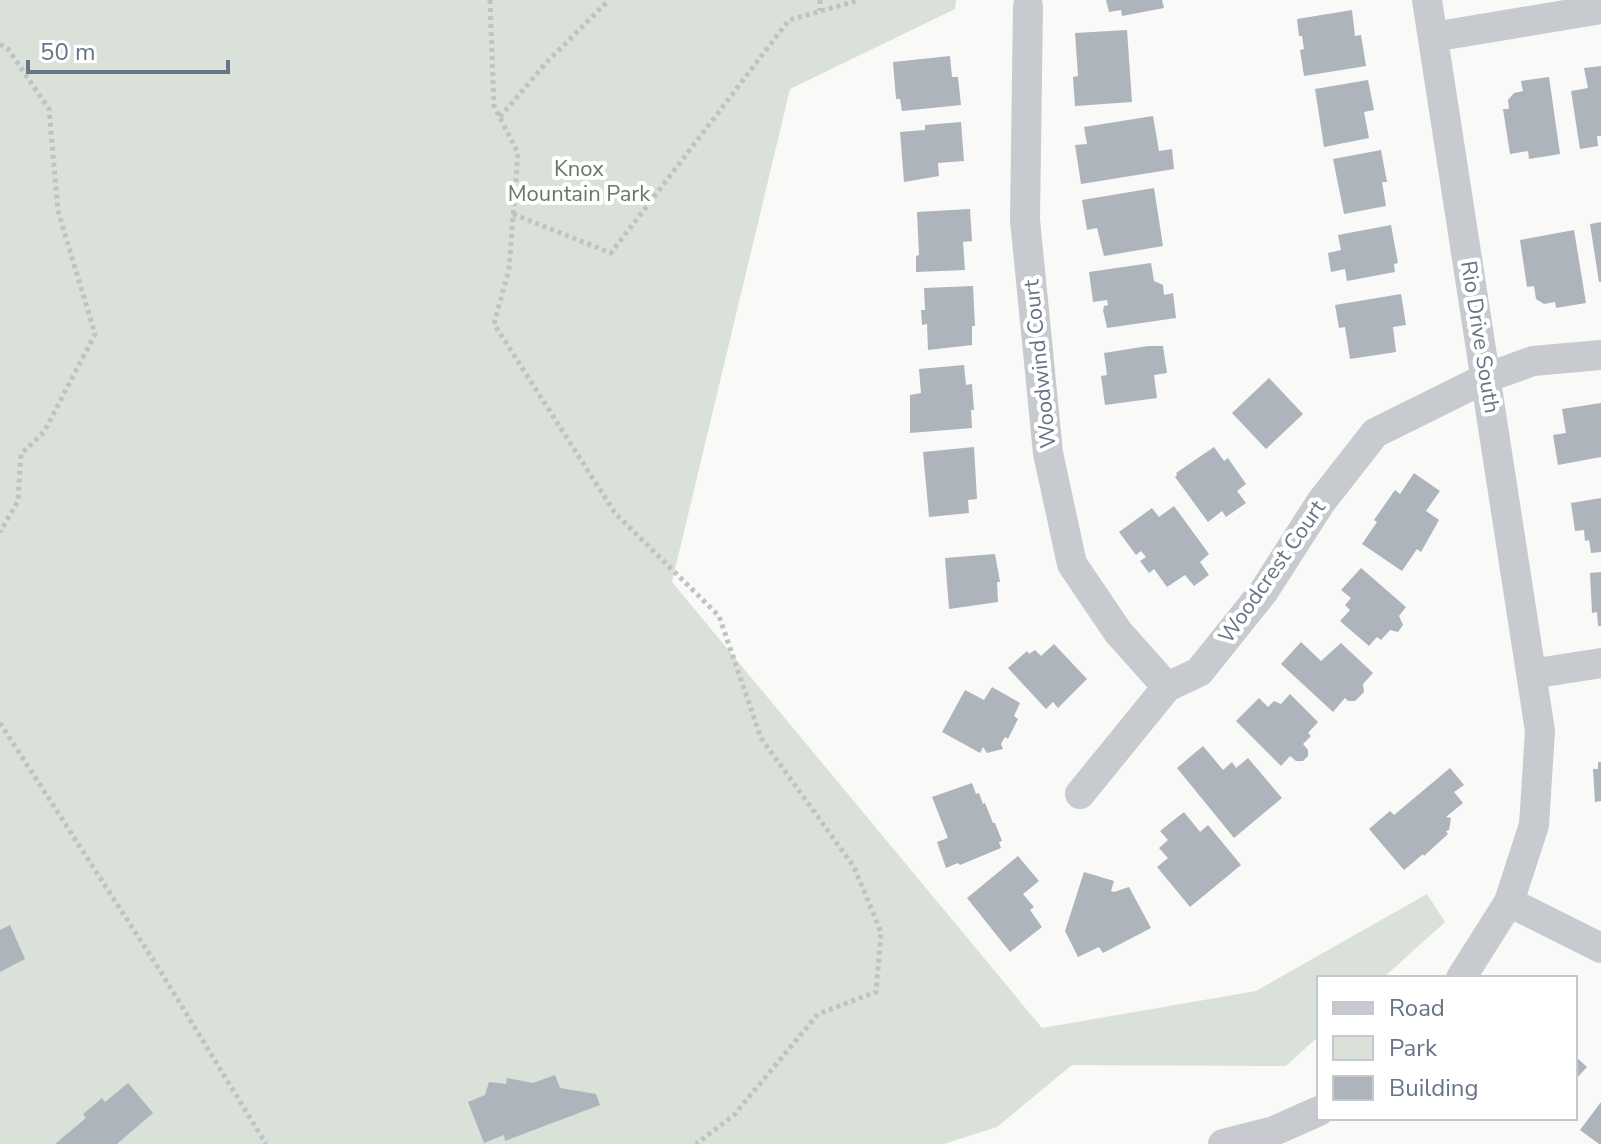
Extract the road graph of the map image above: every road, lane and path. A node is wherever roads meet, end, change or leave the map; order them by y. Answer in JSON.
{"nodes":[{"id":1,"x":490,"y":0,"type":"edge"},
{"id":2,"x":609,"y":0,"type":"edge"},
{"id":3,"x":820,"y":0,"type":"edge"},
{"id":4,"x":860,"y":0,"type":"edge"},
{"id":5,"x":1427,"y":0,"type":"edge"},
{"id":6,"x":1028,"y":6,"type":"dead end"},
{"id":7,"x":1601,"y":9,"type":"edge"},
{"id":8,"x":820,"y":11,"type":"junction"},
{"id":9,"x":1433,"y":37,"type":"junction"},
{"id":10,"x":0,"y":44,"type":"edge"},
{"id":11,"x":500,"y":117,"type":"junction"},
{"id":12,"x":513,"y":214,"type":"junction"},
{"id":13,"x":1601,"y":355,"type":"edge"},
{"id":14,"x":1486,"y":378,"type":"junction"},
{"id":15,"x":0,"y":532,"type":"edge"},
{"id":16,"x":1601,"y":663,"type":"edge"},
{"id":17,"x":1531,"y":674,"type":"junction"},
{"id":18,"x":1167,"y":687,"type":"junction"},
{"id":19,"x":0,"y":723,"type":"edge"},
{"id":20,"x":1080,"y":794,"type":"dead end"},
{"id":21,"x":1509,"y":902,"type":"junction"},
{"id":22,"x":1601,"y":948,"type":"edge"},
{"id":23,"x":1462,"y":976,"type":"edge"},
{"id":24,"x":1317,"y":1112,"type":"edge"},
{"id":25,"x":266,"y":1144,"type":"edge"},
{"id":26,"x":696,"y":1144,"type":"edge"},
{"id":27,"x":1223,"y":1144,"type":"edge"}],
"edges":[{"from":1,"to":11,"type":"path"},
{"from":2,"to":11,"type":"path"},
{"from":3,"to":8,"type":"path"},
{"from":4,"to":8,"type":"path"},
{"from":5,"to":9,"type":"street","name":"Rio Drive South"},
{"from":6,"to":18,"type":"street","name":"Woodwind Court"},
{"from":7,"to":9,"type":"street"},
{"from":8,"to":12,"type":"path"},
{"from":9,"to":14,"type":"street","name":"Rio Drive South"},
{"from":10,"to":15,"type":"path"},
{"from":11,"to":12,"type":"path"},
{"from":12,"to":26,"type":"path"},
{"from":13,"to":14,"type":"street","name":"Woodcrest Court"},
{"from":14,"to":17,"type":"street","name":"Rio Drive South"},
{"from":14,"to":18,"type":"street","name":"Woodcrest Court"},
{"from":16,"to":17,"type":"street"},
{"from":17,"to":21,"type":"street","name":"Rio Drive South"},
{"from":18,"to":20,"type":"street","name":"Woodcrest Court"},
{"from":19,"to":25,"type":"path"},
{"from":21,"to":22,"type":"street"},
{"from":21,"to":23,"type":"street","name":"Rio Drive South"},
{"from":24,"to":27,"type":"street"}]}
